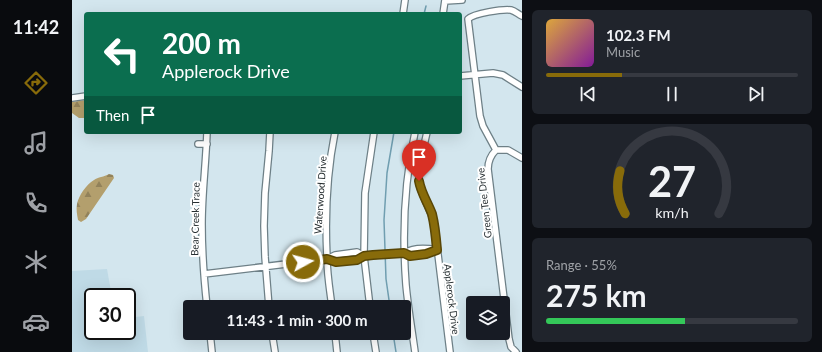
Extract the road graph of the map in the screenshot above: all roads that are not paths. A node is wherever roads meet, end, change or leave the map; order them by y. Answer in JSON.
{"nodes":[{"id":1,"x":405,"y":0,"type":"edge"},
{"id":2,"x":445,"y":0,"type":"edge"},
{"id":3,"x":462,"y":0,"type":"edge"},
{"id":4,"x":403,"y":12,"type":"edge"},
{"id":5,"x":443,"y":12,"type":"edge"},
{"id":6,"x":522,"y":16,"type":"edge"},
{"id":7,"x":475,"y":74,"type":"junction"},
{"id":8,"x":462,"y":76,"type":"edge"},
{"id":9,"x":522,"y":87,"type":"edge"},
{"id":10,"x":84,"y":96,"type":"edge"},
{"id":11,"x":72,"y":98,"type":"edge"},
{"id":12,"x":207,"y":134,"type":"edge"},
{"id":13,"x":270,"y":134,"type":"edge"},
{"id":14,"x":335,"y":134,"type":"edge"},
{"id":15,"x":374,"y":134,"type":"edge"},
{"id":16,"x":415,"y":134,"type":"edge"},
{"id":17,"x":427,"y":134,"type":"edge"},
{"id":18,"x":198,"y":144,"type":"dead end"},
{"id":19,"x":207,"y":144,"type":"junction"},
{"id":20,"x":496,"y":150,"type":"junction"},
{"id":21,"x":522,"y":158,"type":"edge"},
{"id":22,"x":437,"y":250,"type":"junction"},
{"id":23,"x":404,"y":253,"type":"junction"},
{"id":24,"x":364,"y":256,"type":"junction"},
{"id":25,"x":327,"y":259,"type":"junction"},
{"id":26,"x":265,"y":266,"type":"junction"},
{"id":27,"x":204,"y":274,"type":"junction"},
{"id":28,"x":206,"y":300,"type":"edge"},
{"id":29,"x":268,"y":300,"type":"edge"},
{"id":30,"x":331,"y":300,"type":"edge"},
{"id":31,"x":369,"y":300,"type":"edge"},
{"id":32,"x":211,"y":340,"type":"edge"},
{"id":33,"x":273,"y":340,"type":"edge"},
{"id":34,"x":336,"y":340,"type":"edge"},
{"id":35,"x":374,"y":340,"type":"edge"},
{"id":36,"x":212,"y":352,"type":"edge"},
{"id":37,"x":275,"y":352,"type":"edge"},
{"id":38,"x":337,"y":352,"type":"edge"},
{"id":39,"x":376,"y":352,"type":"edge"},
{"id":40,"x":415,"y":352,"type":"edge"},
{"id":41,"x":450,"y":352,"type":"edge"},
{"id":42,"x":516,"y":352,"type":"edge"}],
"edges":[{"from":1,"to":4,"type":"street"},
{"from":2,"to":3,"type":"street"},
{"from":2,"to":5,"type":"street"},
{"from":6,"to":7,"type":"street"},
{"from":7,"to":8,"type":"street"},
{"from":7,"to":9,"type":"street"},
{"from":7,"to":20,"type":"street"},
{"from":10,"to":11,"type":"street"},
{"from":12,"to":19,"type":"street","name":"Bear Creek Trace"},
{"from":13,"to":26,"type":"street"},
{"from":14,"to":25,"type":"street","name":"Waterwood Drive"},
{"from":15,"to":24,"type":"street"},
{"from":16,"to":23,"type":"street"},
{"from":17,"to":22,"type":"street","name":"Applerock Drive"},
{"from":18,"to":19,"type":"street"},
{"from":19,"to":27,"type":"street","name":"Bear Creek Trace"},
{"from":20,"to":21,"type":"street"},
{"from":20,"to":42,"type":"street","name":"Green Tee Drive"},
{"from":22,"to":23,"type":"street"},
{"from":22,"to":41,"type":"street","name":"Applerock Drive"},
{"from":23,"to":24,"type":"street"},
{"from":23,"to":40,"type":"street"},
{"from":24,"to":25,"type":"street"},
{"from":24,"to":31,"type":"street"},
{"from":25,"to":26,"type":"street"},
{"from":25,"to":30,"type":"street","name":"Waterwood Drive"},
{"from":26,"to":27,"type":"street"},
{"from":26,"to":29,"type":"street"},
{"from":27,"to":28,"type":"street","name":"Bear Creek Trace"},
{"from":32,"to":36,"type":"street"},
{"from":33,"to":37,"type":"street"},
{"from":34,"to":38,"type":"street"},
{"from":35,"to":39,"type":"street"}]}
